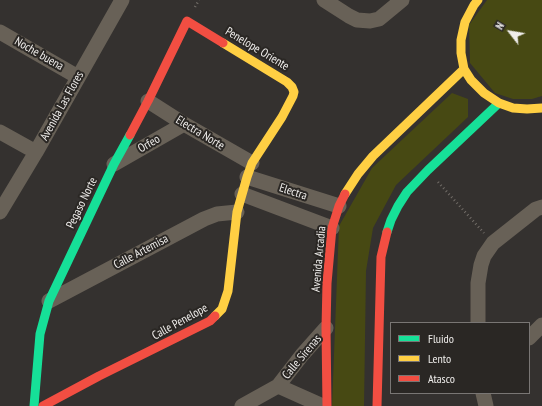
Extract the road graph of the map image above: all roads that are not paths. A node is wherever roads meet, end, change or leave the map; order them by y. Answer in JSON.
{"nodes":[{"id":1,"x":122,"y":0,"type":"edge"},
{"id":2,"x":324,"y":0,"type":"edge"},
{"id":3,"x":402,"y":0,"type":"edge"},
{"id":4,"x":474,"y":2,"type":"edge"},
{"id":5,"x":187,"y":21,"type":"joint"},
{"id":6,"x":0,"y":32,"type":"edge"},
{"id":7,"x":464,"y":69,"type":"junction"},
{"id":8,"x":78,"y":77,"type":"junction"},
{"id":9,"x":148,"y":101,"type":"junction"},
{"id":10,"x":498,"y":102,"type":"junction"},
{"id":11,"x":542,"y":108,"type":"edge"},
{"id":12,"x":184,"y":124,"type":"junction"},
{"id":13,"x":0,"y":132,"type":"edge"},
{"id":14,"x":36,"y":152,"type":"junction"},
{"id":15,"x":114,"y":164,"type":"junction"},
{"id":16,"x":250,"y":170,"type":"junction"},
{"id":17,"x":242,"y":194,"type":"junction"},
{"id":18,"x":339,"y":206,"type":"junction"},
{"id":19,"x":542,"y":207,"type":"edge"},
{"id":20,"x":0,"y":212,"type":"edge"},
{"id":21,"x":237,"y":212,"type":"junction"},
{"id":22,"x":332,"y":228,"type":"junction"},
{"id":23,"x":48,"y":301,"type":"junction"},
{"id":24,"x":478,"y":322,"type":"edge"},
{"id":25,"x":542,"y":325,"type":"edge"},
{"id":26,"x":326,"y":328,"type":"junction"},
{"id":27,"x":530,"y":337,"type":"edge"},
{"id":28,"x":278,"y":386,"type":"junction"},
{"id":29,"x":483,"y":394,"type":"edge"},
{"id":30,"x":34,"y":406,"type":"edge"},
{"id":31,"x":43,"y":406,"type":"edge"},
{"id":32,"x":242,"y":406,"type":"edge"},
{"id":33,"x":323,"y":406,"type":"edge"},
{"id":34,"x":327,"y":406,"type":"edge"},
{"id":35,"x":377,"y":406,"type":"edge"},
{"id":36,"x":486,"y":406,"type":"edge"}],
"edges":[{"from":1,"to":8,"type":"street","name":"Avenida Las Flores"},
{"from":2,"to":3,"type":"street"},
{"from":4,"to":7,"type":"street"},
{"from":5,"to":9,"type":"street","name":"Pegaso Norte"},
{"from":5,"to":16,"type":"street","name":"Penelope Oriente"},
{"from":6,"to":8,"type":"street","name":"Noche buena"},
{"from":7,"to":10,"type":"street"},
{"from":7,"to":18,"type":"street","name":"Avenida Arcadia"},
{"from":8,"to":14,"type":"street","name":"Avenida Las Flores"},
{"from":9,"to":12,"type":"street","name":"Electra Norte"},
{"from":9,"to":15,"type":"street","name":"Pegaso Norte"},
{"from":10,"to":11,"type":"street"},
{"from":10,"to":35,"type":"street"},
{"from":12,"to":15,"type":"street","name":"Orfeo"},
{"from":12,"to":16,"type":"street","name":"Electra Norte"},
{"from":13,"to":14,"type":"street"},
{"from":14,"to":20,"type":"street","name":"Avenida Las Flores"},
{"from":15,"to":23,"type":"street","name":"Pegaso Norte"},
{"from":16,"to":17,"type":"street","name":"Penelope Oriente"},
{"from":16,"to":18,"type":"street","name":"Electra"},
{"from":17,"to":21,"type":"street","name":"Calle Penelope"},
{"from":17,"to":22,"type":"street"},
{"from":18,"to":22,"type":"street","name":"Avenida Arcadia"},
{"from":19,"to":24,"type":"street"},
{"from":21,"to":23,"type":"street","name":"Calle Artemisa"},
{"from":21,"to":31,"type":"street","name":"Calle Penelope"},
{"from":22,"to":26,"type":"street","name":"Avenida Arcadia"},
{"from":23,"to":30,"type":"street","name":"Pegaso Norte"},
{"from":25,"to":27,"type":"street"},
{"from":26,"to":28,"type":"street","name":"Calle Sirenas"},
{"from":26,"to":34,"type":"street","name":"Avenida Arcadia"},
{"from":28,"to":32,"type":"street"},
{"from":28,"to":33,"type":"street","name":"Calle Sirenas"},
{"from":29,"to":36,"type":"street"}]}
